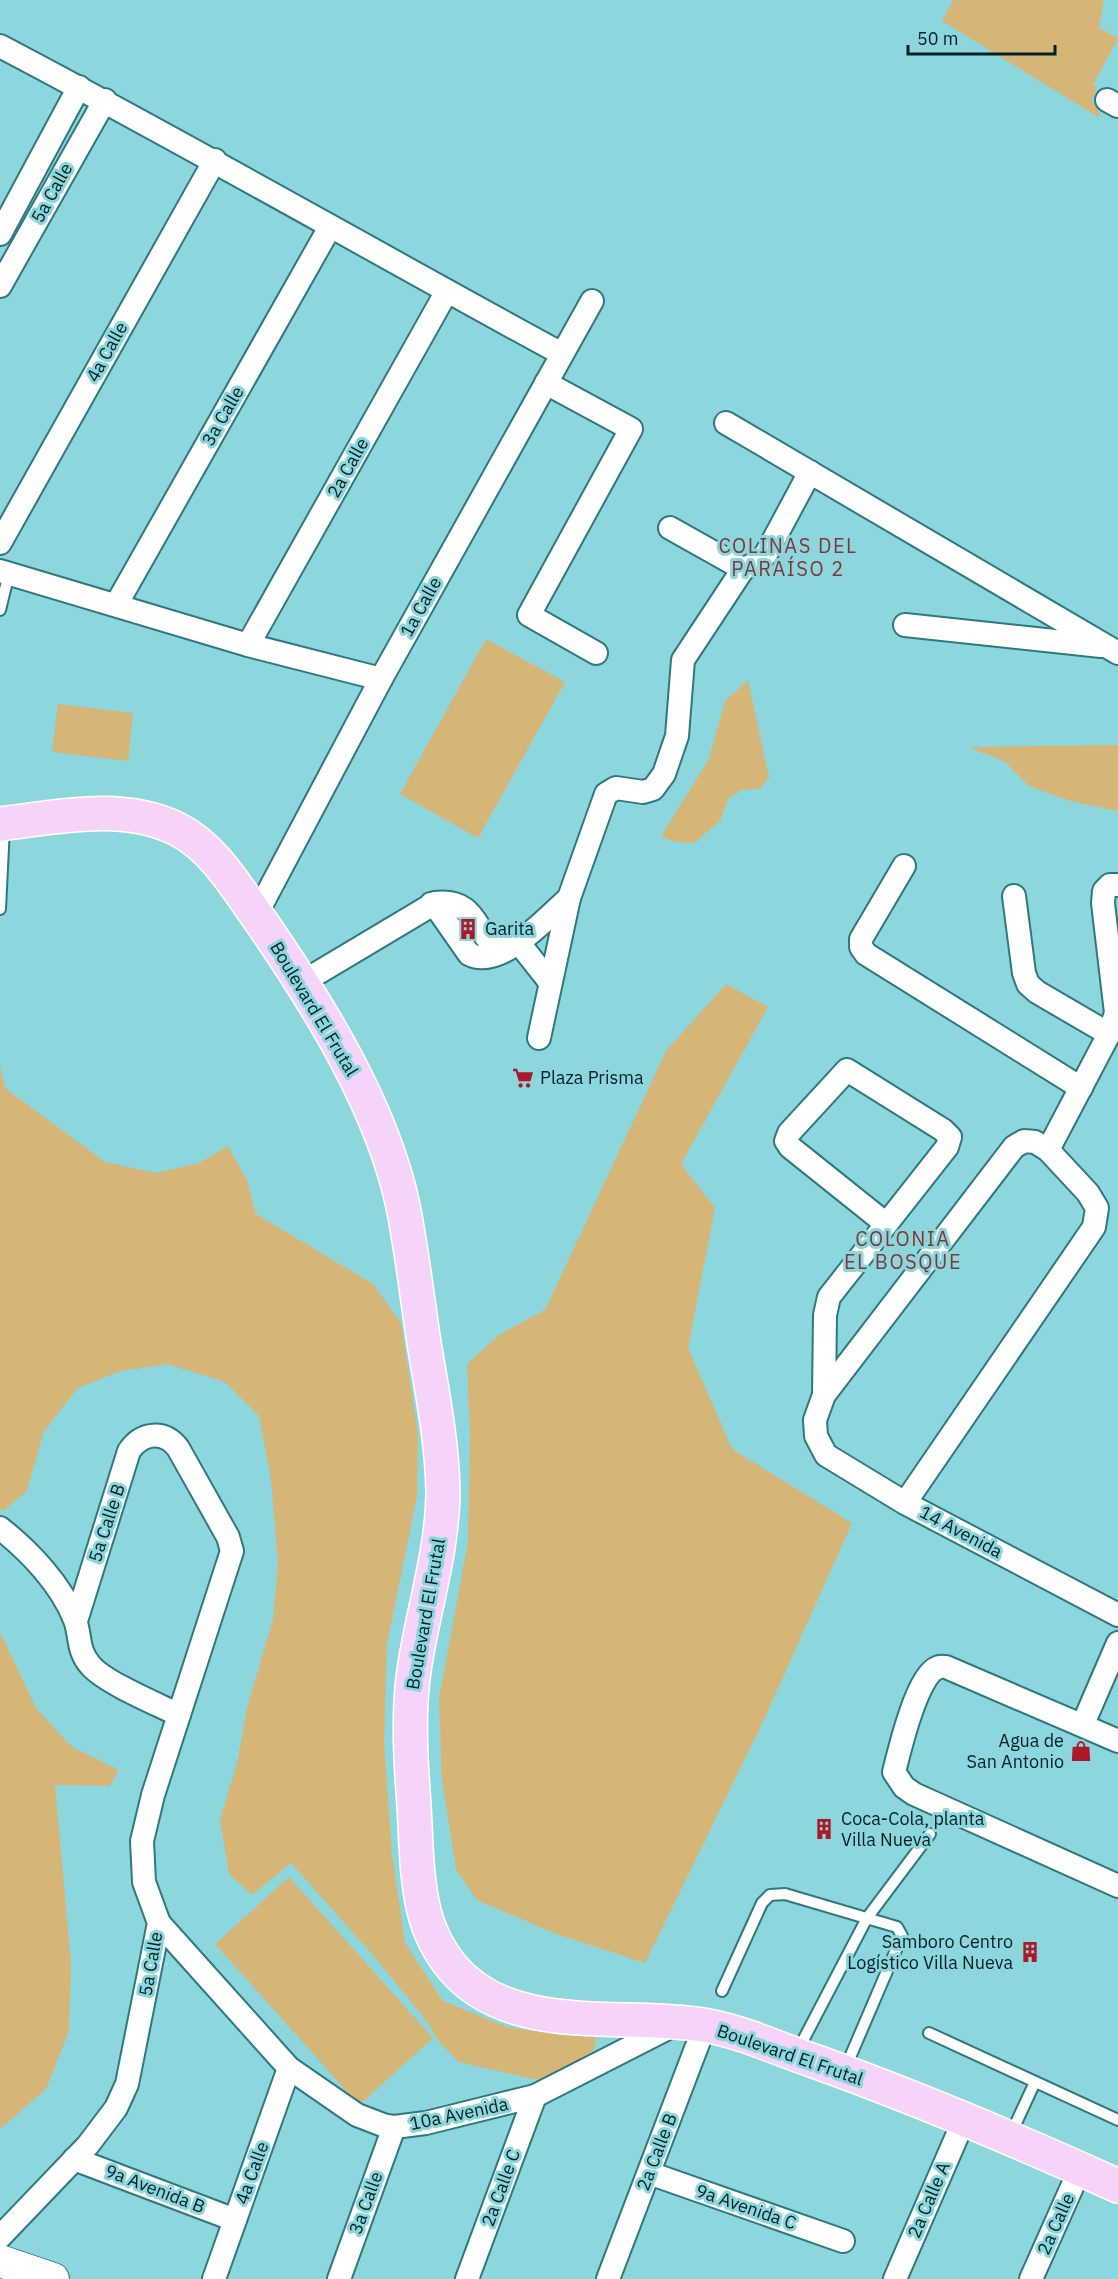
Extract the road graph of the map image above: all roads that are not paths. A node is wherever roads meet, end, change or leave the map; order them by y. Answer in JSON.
{"nodes":[{"id":1,"x":0,"y":46,"type":"edge"},
{"id":2,"x":79,"y":87,"type":"junction"},
{"id":3,"x":105,"y":100,"type":"junction"},
{"id":4,"x":215,"y":160,"type":"junction"},
{"id":5,"x":330,"y":227,"type":"junction"},
{"id":6,"x":0,"y":234,"type":"edge"},
{"id":7,"x":0,"y":285,"type":"edge"},
{"id":8,"x":447,"y":291,"type":"junction"},
{"id":9,"x":592,"y":301,"type":"dead end"},
{"id":10,"x":562,"y":354,"type":"junction"},
{"id":11,"x":546,"y":382,"type":"junction"},
{"id":12,"x":726,"y":423,"type":"dead end"},
{"id":13,"x":810,"y":472,"type":"junction"},
{"id":14,"x":669,"y":528,"type":"dead end"},
{"id":15,"x":0,"y":543,"type":"edge"},
{"id":16,"x":743,"y":569,"type":"junction"},
{"id":17,"x":5,"y":572,"type":"edge"},
{"id":18,"x":116,"y":605,"type":"junction"},
{"id":19,"x":0,"y":610,"type":"edge"},
{"id":20,"x":905,"y":625,"type":"dead end"},
{"id":21,"x":249,"y":645,"type":"junction"},
{"id":22,"x":1113,"y":650,"type":"edge"},
{"id":23,"x":596,"y":652,"type":"dead end"},
{"id":24,"x":381,"y":679,"type":"junction"},
{"id":25,"x":2,"y":824,"type":"edge"},
{"id":26,"x":904,"y":866,"type":"dead end"},
{"id":27,"x":1118,"y":885,"type":"edge"},
{"id":28,"x":1014,"y":896,"type":"dead end"},
{"id":29,"x":569,"y":898,"type":"junction"},
{"id":30,"x":0,"y":909,"type":"edge"},
{"id":31,"x":256,"y":915,"type":"junction"},
{"id":32,"x":513,"y":945,"type":"junction"},
{"id":33,"x":549,"y":981,"type":"junction"},
{"id":34,"x":301,"y":983,"type":"junction"},
{"id":35,"x":1109,"y":1034,"type":"junction"},
{"id":36,"x":539,"y":1038,"type":"dead end"},
{"id":37,"x":1081,"y":1088,"type":"junction"},
{"id":38,"x":1048,"y":1150,"type":"junction"},
{"id":39,"x":885,"y":1223,"type":"junction"},
{"id":40,"x":824,"y":1395,"type":"junction"},
{"id":41,"x":150,"y":1435,"type":"joint"},
{"id":42,"x":905,"y":1503,"type":"junction"},
{"id":43,"x":0,"y":1528,"type":"edge"},
{"id":44,"x":1118,"y":1615,"type":"edge"},
{"id":45,"x":76,"y":1621,"type":"junction"},
{"id":46,"x":1118,"y":1643,"type":"edge"},
{"id":47,"x":179,"y":1715,"type":"junction"},
{"id":48,"x":1083,"y":1724,"type":"junction"},
{"id":49,"x":1118,"y":1741,"type":"edge"},
{"id":50,"x":930,"y":1834,"type":"dead end"},
{"id":51,"x":1118,"y":1886,"type":"edge"},
{"id":52,"x":867,"y":1918,"type":"junction"},
{"id":53,"x":159,"y":1923,"type":"junction"},
{"id":54,"x":722,"y":1991,"type":"dead end"},
{"id":55,"x":692,"y":2024,"type":"junction"},
{"id":56,"x":929,"y":2033,"type":"dead end"},
{"id":57,"x":796,"y":2055,"type":"junction"},
{"id":58,"x":289,"y":2068,"type":"junction"},
{"id":59,"x":844,"y":2072,"type":"junction"},
{"id":60,"x":1035,"y":2082,"type":"junction"},
{"id":61,"x":535,"y":2096,"type":"junction"},
{"id":62,"x":964,"y":2120,"type":"junction"},
{"id":63,"x":1118,"y":2120,"type":"edge"},
{"id":64,"x":394,"y":2127,"type":"junction"},
{"id":65,"x":1008,"y":2140,"type":"junction"},
{"id":66,"x":74,"y":2159,"type":"junction"},
{"id":67,"x":1080,"y":2169,"type":"junction"},
{"id":68,"x":650,"y":2173,"type":"junction"},
{"id":69,"x":1118,"y":2186,"type":"edge"},
{"id":70,"x":235,"y":2220,"type":"junction"},
{"id":71,"x":0,"y":2238,"type":"edge"},
{"id":72,"x":843,"y":2241,"type":"dead end"},
{"id":73,"x":0,"y":2261,"type":"edge"},
{"id":74,"x":53,"y":2279,"type":"edge"},
{"id":75,"x":214,"y":2279,"type":"edge"},
{"id":76,"x":339,"y":2279,"type":"edge"},
{"id":77,"x":467,"y":2279,"type":"edge"},
{"id":78,"x":608,"y":2279,"type":"edge"},
{"id":79,"x":895,"y":2279,"type":"edge"},
{"id":80,"x":1031,"y":2279,"type":"edge"}],
"edges":[{"from":1,"to":2,"type":"street"},
{"from":2,"to":3,"type":"street"},
{"from":2,"to":6,"type":"street","name":"5a Calle"},
{"from":3,"to":4,"type":"street"},
{"from":3,"to":7,"type":"street","name":"5a Calle"},
{"from":4,"to":5,"type":"street"},
{"from":4,"to":15,"type":"street","name":"4a Calle"},
{"from":5,"to":8,"type":"street"},
{"from":5,"to":18,"type":"street","name":"3a Calle"},
{"from":8,"to":10,"type":"street"},
{"from":8,"to":21,"type":"street","name":"2a Calle"},
{"from":9,"to":10,"type":"street","name":"1a Calle"},
{"from":10,"to":11,"type":"street","name":"1a Calle"},
{"from":11,"to":23,"type":"street"},
{"from":11,"to":24,"type":"street","name":"1a Calle"},
{"from":12,"to":13,"type":"street"},
{"from":13,"to":16,"type":"street"},
{"from":13,"to":22,"type":"street"},
{"from":14,"to":16,"type":"street"},
{"from":16,"to":29,"type":"street"},
{"from":17,"to":18,"type":"street"},
{"from":17,"to":19,"type":"lane"},
{"from":18,"to":21,"type":"street"},
{"from":20,"to":22,"type":"street"},
{"from":21,"to":24,"type":"street"},
{"from":24,"to":31,"type":"street","name":"1a Calle"},
{"from":25,"to":30,"type":"lane"},
{"from":25,"to":31,"type":"main road","name":"Boulevard El Frutal"},
{"from":26,"to":37,"type":"street"},
{"from":27,"to":35,"type":"street"},
{"from":28,"to":35,"type":"street"},
{"from":29,"to":32,"type":"street"},
{"from":29,"to":33,"type":"street"},
{"from":31,"to":34,"type":"main road","name":"Boulevard El Frutal"},
{"from":32,"to":33,"type":"street"},
{"from":32,"to":34,"type":"street"},
{"from":33,"to":36,"type":"street"},
{"from":34,"to":55,"type":"main road","name":"Boulevard El Frutal"},
{"from":35,"to":37,"type":"street"},
{"from":37,"to":38,"type":"street"},
{"from":38,"to":40,"type":"street"},
{"from":38,"to":42,"type":"street"},
{"from":39,"to":39,"type":"street"},
{"from":39,"to":40,"type":"street"},
{"from":40,"to":42,"type":"street","name":"14 Avenida"},
{"from":41,"to":45,"type":"street","name":"5a Calle B"},
{"from":41,"to":47,"type":"street","name":"5a Calle"},
{"from":42,"to":44,"type":"street","name":"14 Avenida"},
{"from":43,"to":45,"type":"street"},
{"from":45,"to":47,"type":"street"},
{"from":46,"to":48,"type":"street"},
{"from":47,"to":53,"type":"street","name":"5a Calle"},
{"from":48,"to":49,"type":"street"},
{"from":48,"to":51,"type":"street"},
{"from":50,"to":52,"type":"lane"},
{"from":52,"to":54,"type":"lane"},
{"from":52,"to":57,"type":"lane"},
{"from":52,"to":59,"type":"lane"},
{"from":53,"to":58,"type":"street","name":"10a Avenida"},
{"from":53,"to":66,"type":"street","name":"5a Calle"},
{"from":55,"to":57,"type":"main road","name":"Boulevard El Frutal"},
{"from":55,"to":61,"type":"street","name":"10a Avenida"},
{"from":55,"to":68,"type":"street","name":"2a Calle B"},
{"from":56,"to":60,"type":"lane"},
{"from":57,"to":59,"type":"main road","name":"Boulevard El Frutal"},
{"from":58,"to":64,"type":"street","name":"10a Avenida"},
{"from":58,"to":70,"type":"street","name":"4a Calle"},
{"from":59,"to":62,"type":"main road","name":"Boulevard El Frutal"},
{"from":60,"to":63,"type":"lane"},
{"from":60,"to":65,"type":"lane"},
{"from":61,"to":64,"type":"street","name":"10a Avenida"},
{"from":61,"to":77,"type":"street","name":"2a Calle C"},
{"from":62,"to":65,"type":"main road","name":"Boulevard El Frutal"},
{"from":62,"to":79,"type":"street","name":"2a Calle A"},
{"from":64,"to":76,"type":"street","name":"3a Calle"},
{"from":65,"to":67,"type":"main road","name":"Boulevard El Frutal"},
{"from":66,"to":70,"type":"street","name":"9a Avenida B"},
{"from":66,"to":71,"type":"street","name":"5a Calle"},
{"from":67,"to":69,"type":"main road","name":"Boulevard El Frutal"},
{"from":67,"to":80,"type":"street","name":"2a Calle"},
{"from":68,"to":72,"type":"street","name":"9a Avenida C"},
{"from":68,"to":78,"type":"street","name":"2a Calle B"},
{"from":70,"to":75,"type":"street","name":"4a Calle"},
{"from":73,"to":74,"type":"street"}]}
